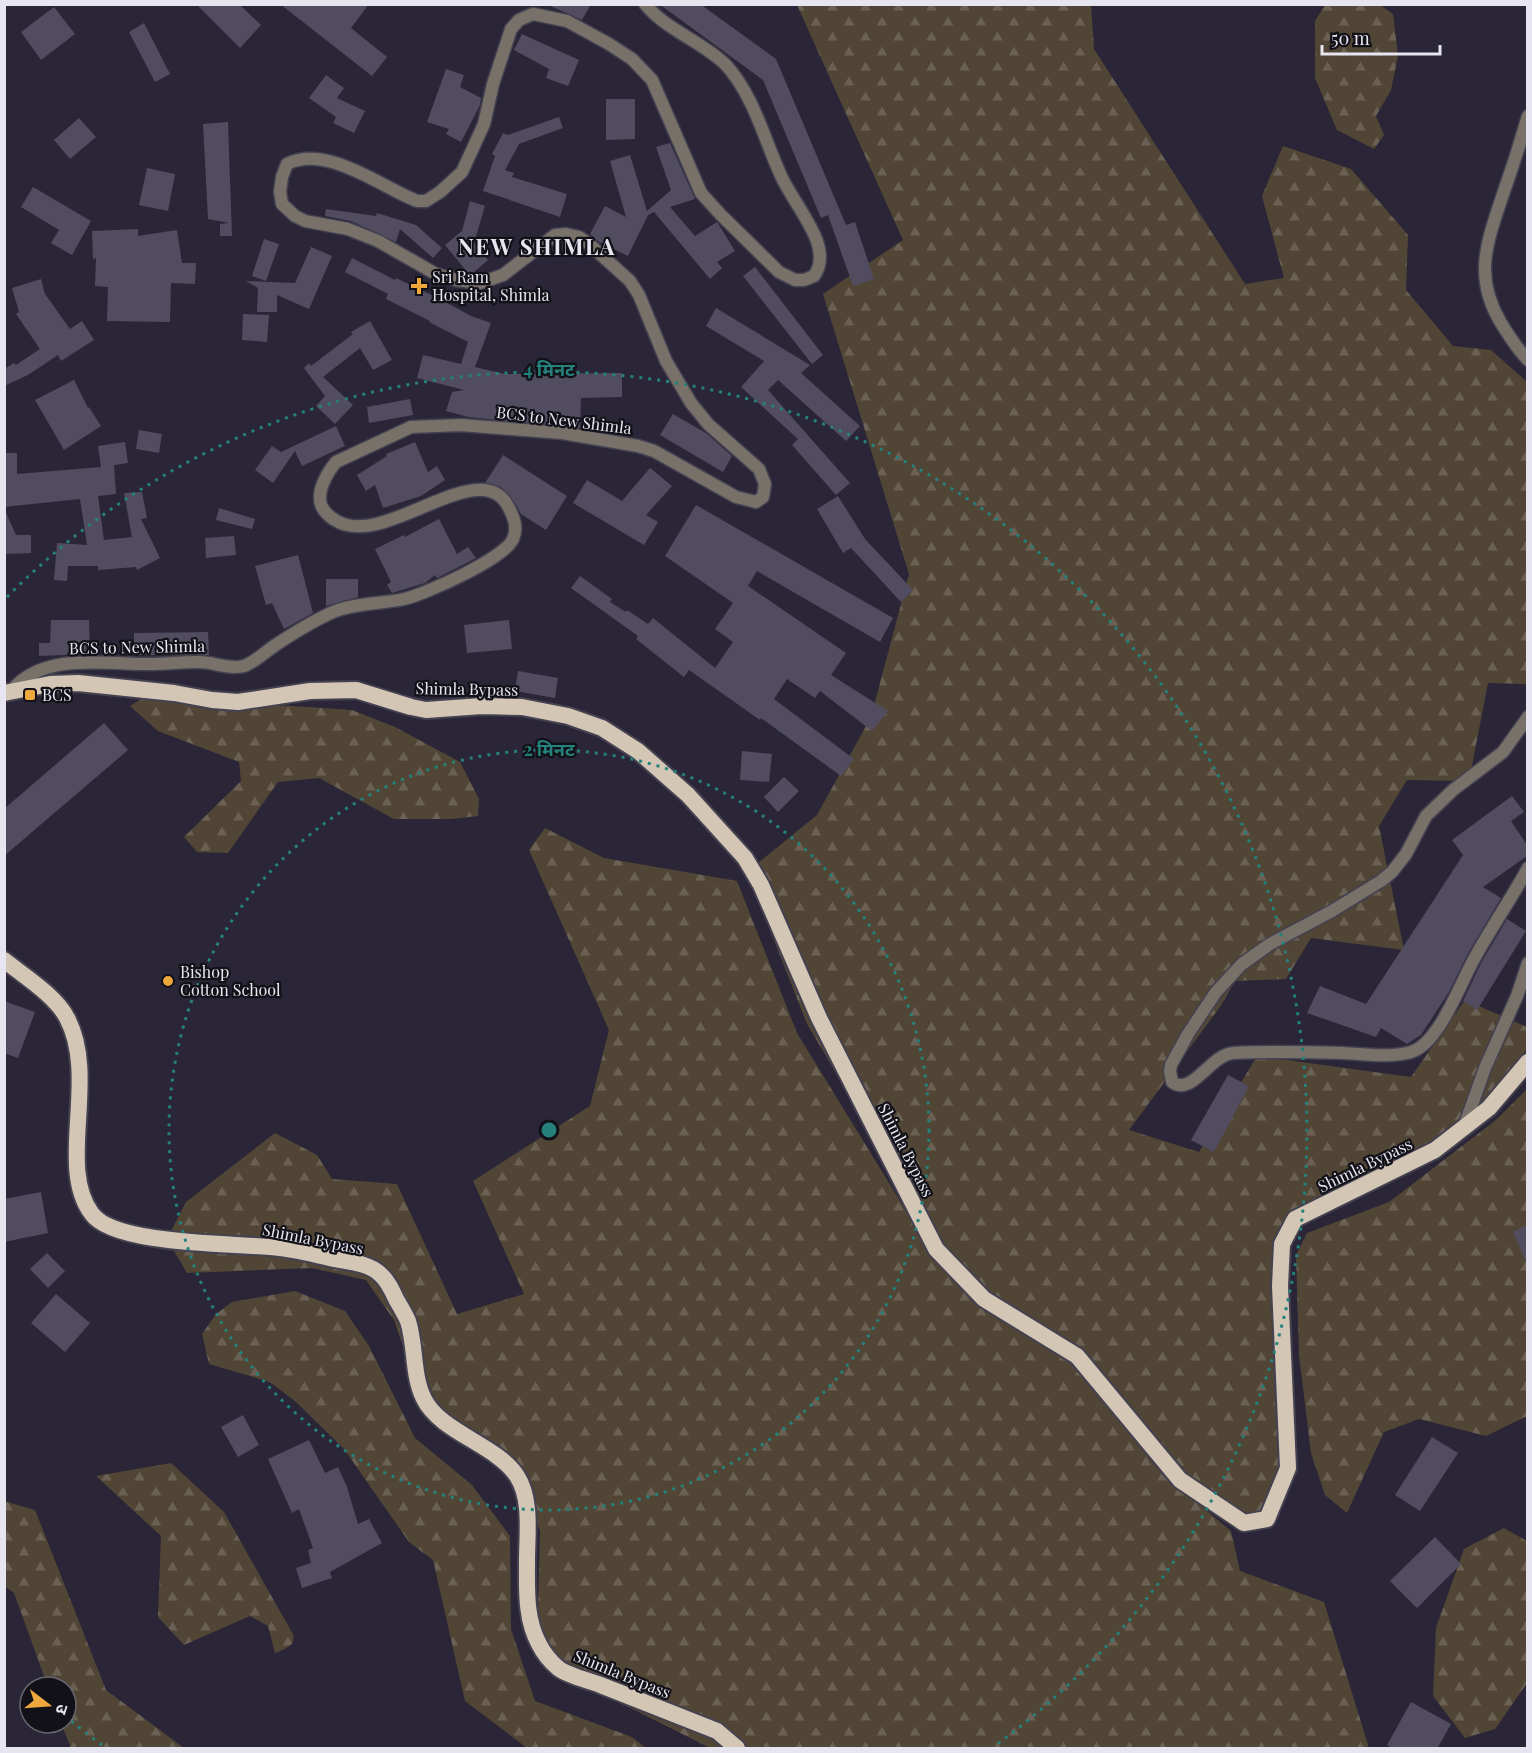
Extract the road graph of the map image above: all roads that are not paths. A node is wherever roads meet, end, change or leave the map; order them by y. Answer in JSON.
{"nodes":[{"id":1,"x":645,"y":4,"type":"edge"},
{"id":2,"x":1527,"y":116,"type":"edge"},
{"id":3,"x":1527,"y":360,"type":"edge"},
{"id":4,"x":8,"y":692,"type":"edge"},
{"id":5,"x":1527,"y":717,"type":"edge"},
{"id":6,"x":1527,"y":868,"type":"edge"},
{"id":7,"x":4,"y":960,"type":"edge"},
{"id":8,"x":1527,"y":963,"type":"edge"},
{"id":9,"x":1527,"y":1062,"type":"edge"},
{"id":10,"x":1464,"y":1127,"type":"junction"},
{"id":11,"x":737,"y":1749,"type":"edge"}],
"edges":[{"from":1,"to":4,"type":"street","name":"BCS to New Shimla"},
{"from":2,"to":3,"type":"street"},
{"from":4,"to":10,"type":"highway","name":"Shimla Bypass"},
{"from":5,"to":6,"type":"street"},
{"from":7,"to":11,"type":"highway","name":"Shimla Bypass"},
{"from":8,"to":10,"type":"street"},
{"from":9,"to":10,"type":"highway","name":"Shimla Bypass"}]}
